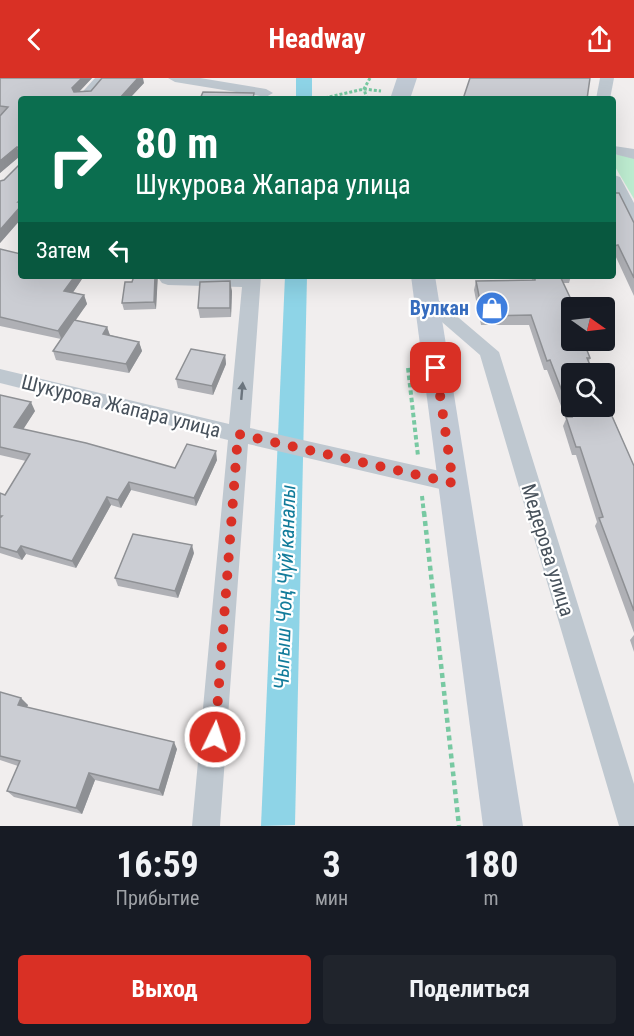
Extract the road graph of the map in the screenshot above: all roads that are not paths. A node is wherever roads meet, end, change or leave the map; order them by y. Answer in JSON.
{"nodes":[{"id":1,"x":103,"y":78,"type":"edge"},
{"id":2,"x":175,"y":78,"type":"edge"},
{"id":3,"x":607,"y":78,"type":"edge"},
{"id":4,"x":266,"y":90,"type":"edge"},
{"id":5,"x":86,"y":96,"type":"edge"},
{"id":6,"x":604,"y":96,"type":"edge"},
{"id":7,"x":616,"y":150,"type":"edge"},
{"id":8,"x":634,"y":154,"type":"edge"},
{"id":9,"x":616,"y":184,"type":"edge"},
{"id":10,"x":634,"y":218,"type":"edge"},
{"id":11,"x":168,"y":279,"type":"dead end"},
{"id":12,"x":252,"y":279,"type":"edge"},
{"id":13,"x":424,"y":288,"type":"edge"},
{"id":14,"x":1,"y":378,"type":"edge"},
{"id":15,"x":238,"y":434,"type":"junction"},
{"id":16,"x":453,"y":483,"type":"junction"},
{"id":17,"x":206,"y":826,"type":"edge"},
{"id":18,"x":503,"y":826,"type":"edge"},
{"id":19,"x":633,"y":826,"type":"edge"}],
"edges":[{"from":1,"to":5,"type":"street"},
{"from":2,"to":4,"type":"street"},
{"from":3,"to":6,"type":"street"},
{"from":7,"to":8,"type":"street"},
{"from":9,"to":10,"type":"street"},
{"from":11,"to":12,"type":"street"},
{"from":15,"to":12,"type":"street","one_way":true},
{"from":13,"to":16,"type":"main road","name":"Медерова улица"},
{"from":13,"to":19,"type":"street","name":"Медерова улица"},
{"from":14,"to":15,"type":"street","name":"Шукурова Жапара улица"},
{"from":15,"to":16,"type":"street","name":"Шукурова Жапара улица"},
{"from":15,"to":17,"type":"street"},
{"from":16,"to":18,"type":"main road","name":"Медерова улица"}]}
